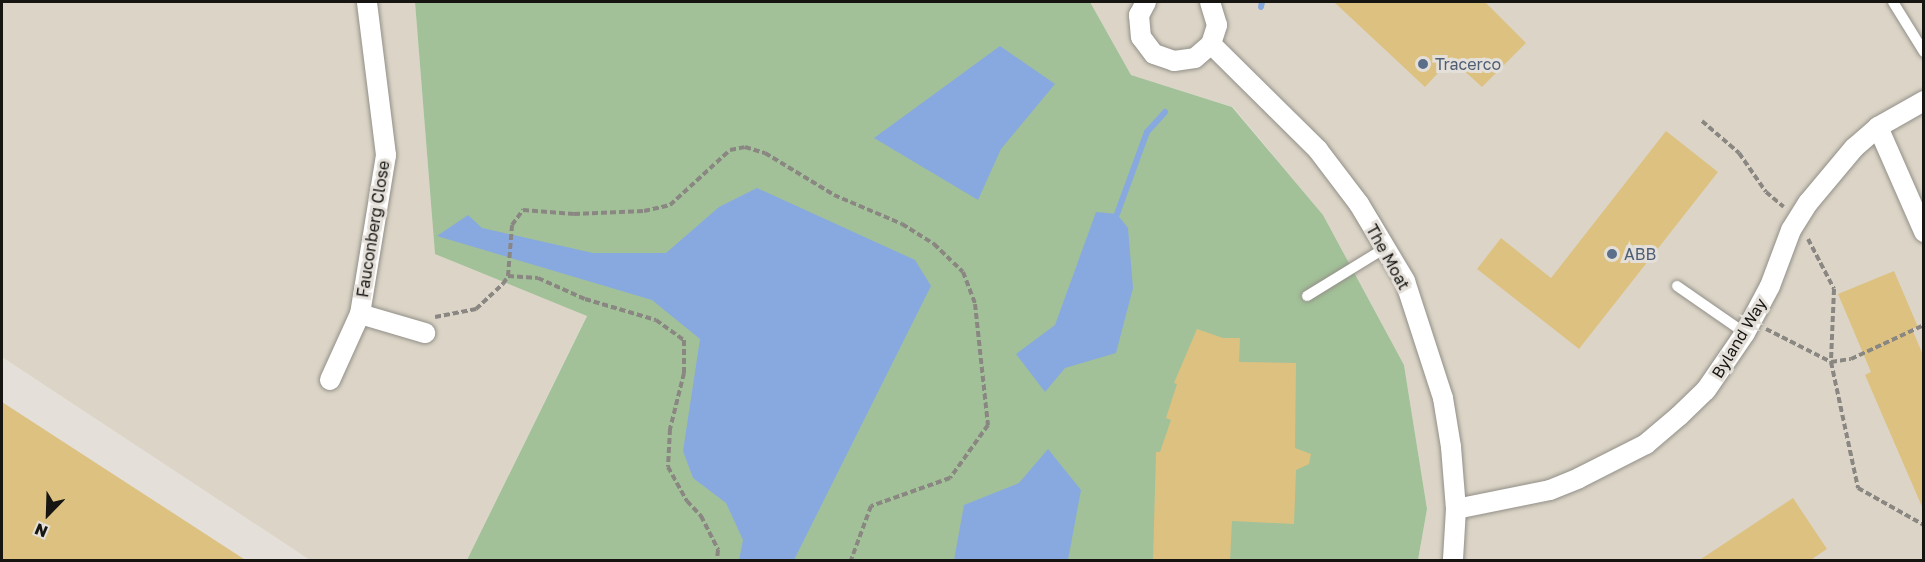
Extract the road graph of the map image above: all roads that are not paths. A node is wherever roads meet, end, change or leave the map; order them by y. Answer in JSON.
{"nodes":[{"id":1,"x":367,"y":2,"type":"edge"},
{"id":2,"x":1146,"y":2,"type":"edge"},
{"id":3,"x":1210,"y":2,"type":"edge"},
{"id":4,"x":1893,"y":2,"type":"edge"},
{"id":5,"x":1211,"y":44,"type":"junction"},
{"id":6,"x":1923,"y":52,"type":"edge"},
{"id":7,"x":1923,"y":101,"type":"edge"},
{"id":8,"x":1878,"y":128,"type":"junction"},
{"id":9,"x":1923,"y":229,"type":"edge"},
{"id":10,"x":1385,"y":249,"type":"junction"},
{"id":11,"x":1677,"y":286,"type":"dead end"},
{"id":12,"x":1307,"y":296,"type":"dead end"},
{"id":13,"x":360,"y":314,"type":"junction"},
{"id":14,"x":1748,"y":328,"type":"junction"},
{"id":15,"x":425,"y":333,"type":"road end"},
{"id":16,"x":330,"y":380,"type":"dead end"},
{"id":17,"x":1456,"y":509,"type":"junction"},
{"id":18,"x":1453,"y":561,"type":"edge"}],
"edges":[{"from":1,"to":13,"type":"street","name":"Fauconberg Close"},
{"from":2,"to":5,"type":"street"},
{"from":3,"to":5,"type":"street"},
{"from":4,"to":6,"type":"lane"},
{"from":5,"to":10,"type":"street","name":"The Moat"},
{"from":7,"to":8,"type":"street","name":"Byland Way"},
{"from":8,"to":9,"type":"street"},
{"from":8,"to":14,"type":"street","name":"Byland Way"},
{"from":10,"to":12,"type":"lane"},
{"from":10,"to":17,"type":"street","name":"The Moat"},
{"from":11,"to":14,"type":"lane"},
{"from":13,"to":15,"type":"street","name":"Fauconberg Close"},
{"from":13,"to":16,"type":"street","name":"Fauconberg Close"},
{"from":14,"to":17,"type":"street","name":"Byland Way"},
{"from":17,"to":18,"type":"street","name":"The Moat"}]}
